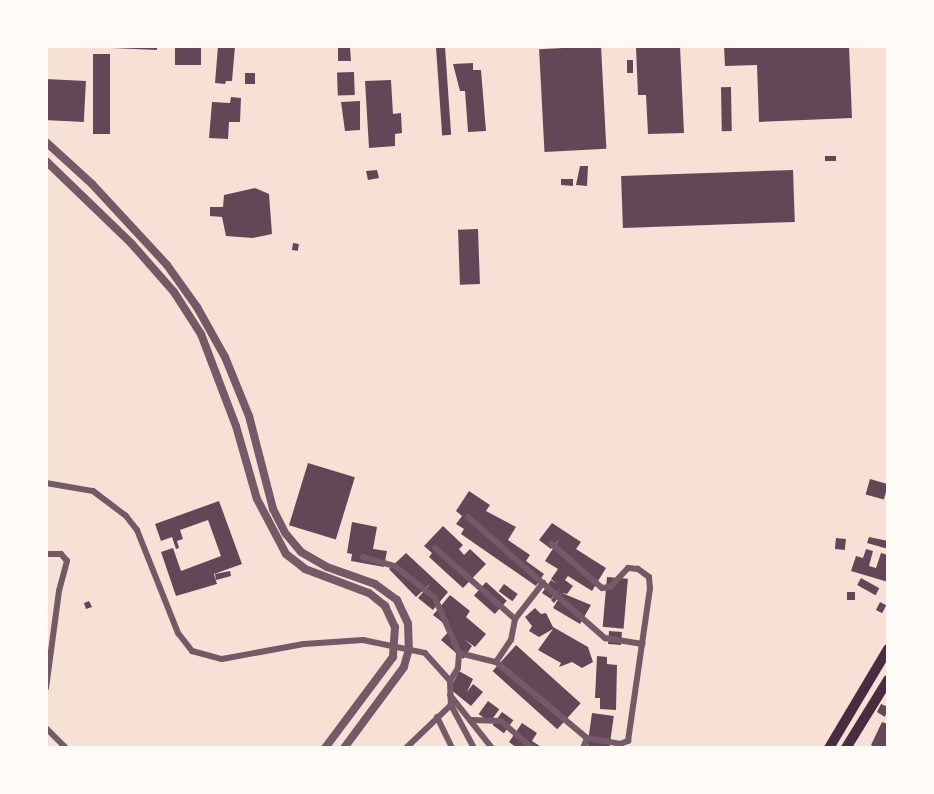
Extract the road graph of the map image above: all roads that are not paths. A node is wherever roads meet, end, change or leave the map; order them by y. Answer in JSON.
{"nodes":[{"id":1,"x":46,"y":142,"type":"edge"},
{"id":2,"x":46,"y":161,"type":"edge"},
{"id":3,"x":46,"y":483,"type":"edge"},
{"id":4,"x":468,"y":517,"type":"dead end"},
{"id":5,"x":552,"y":544,"type":"dead end"},
{"id":6,"x":435,"y":548,"type":"dead end"},
{"id":7,"x":46,"y":554,"type":"edge"},
{"id":8,"x":363,"y":557,"type":"dead end"},
{"id":9,"x":543,"y":583,"type":"junction"},
{"id":10,"x":514,"y":619,"type":"junction"},
{"id":11,"x":643,"y":644,"type":"junction"},
{"id":12,"x":396,"y":645,"type":"junction"},
{"id":13,"x":410,"y":648,"type":"junction"},
{"id":14,"x":888,"y":649,"type":"edge"},
{"id":15,"x":459,"y":653,"type":"junction"},
{"id":16,"x":496,"y":662,"type":"junction"},
{"id":17,"x":888,"y":680,"type":"edge"},
{"id":18,"x":450,"y":681,"type":"junction"},
{"id":19,"x":46,"y":688,"type":"edge"},
{"id":20,"x":450,"y":695,"type":"junction"},
{"id":21,"x":451,"y":705,"type":"junction"},
{"id":22,"x":437,"y":717,"type":"junction"},
{"id":23,"x":472,"y":720,"type":"junction"},
{"id":24,"x":46,"y":728,"type":"edge"},
{"id":25,"x":588,"y":738,"type":"junction"},
{"id":26,"x":66,"y":747,"type":"edge"},
{"id":27,"x":325,"y":747,"type":"edge"},
{"id":28,"x":344,"y":747,"type":"edge"},
{"id":29,"x":408,"y":747,"type":"edge"},
{"id":30,"x":452,"y":747,"type":"edge"},
{"id":31,"x":474,"y":747,"type":"edge"},
{"id":32,"x":492,"y":747,"type":"edge"},
{"id":33,"x":532,"y":747,"type":"edge"},
{"id":34,"x":583,"y":747,"type":"edge"},
{"id":35,"x":829,"y":747,"type":"edge"},
{"id":36,"x":846,"y":747,"type":"edge"}],
"edges":[{"from":1,"to":13,"type":"street"},
{"from":2,"to":12,"type":"street"},
{"from":3,"to":12,"type":"street"},
{"from":4,"to":9,"type":"street"},
{"from":5,"to":11,"type":"street"},
{"from":6,"to":10,"type":"street"},
{"from":7,"to":19,"type":"street"},
{"from":8,"to":15,"type":"street"},
{"from":9,"to":10,"type":"street"},
{"from":9,"to":11,"type":"street"},
{"from":10,"to":16,"type":"street"},
{"from":11,"to":25,"type":"street"},
{"from":12,"to":13,"type":"street"},
{"from":12,"to":27,"type":"street"},
{"from":13,"to":18,"type":"street"},
{"from":13,"to":28,"type":"street"},
{"from":14,"to":35,"type":"highway"},
{"from":15,"to":16,"type":"street"},
{"from":15,"to":18,"type":"street"},
{"from":16,"to":25,"type":"street"},
{"from":17,"to":36,"type":"highway"},
{"from":18,"to":20,"type":"street"},
{"from":20,"to":21,"type":"street"},
{"from":20,"to":23,"type":"street"},
{"from":21,"to":22,"type":"street"},
{"from":21,"to":31,"type":"street"},
{"from":22,"to":29,"type":"street"},
{"from":22,"to":30,"type":"street"},
{"from":23,"to":32,"type":"street"},
{"from":23,"to":33,"type":"street"},
{"from":24,"to":26,"type":"street"},
{"from":25,"to":34,"type":"street"}]}
